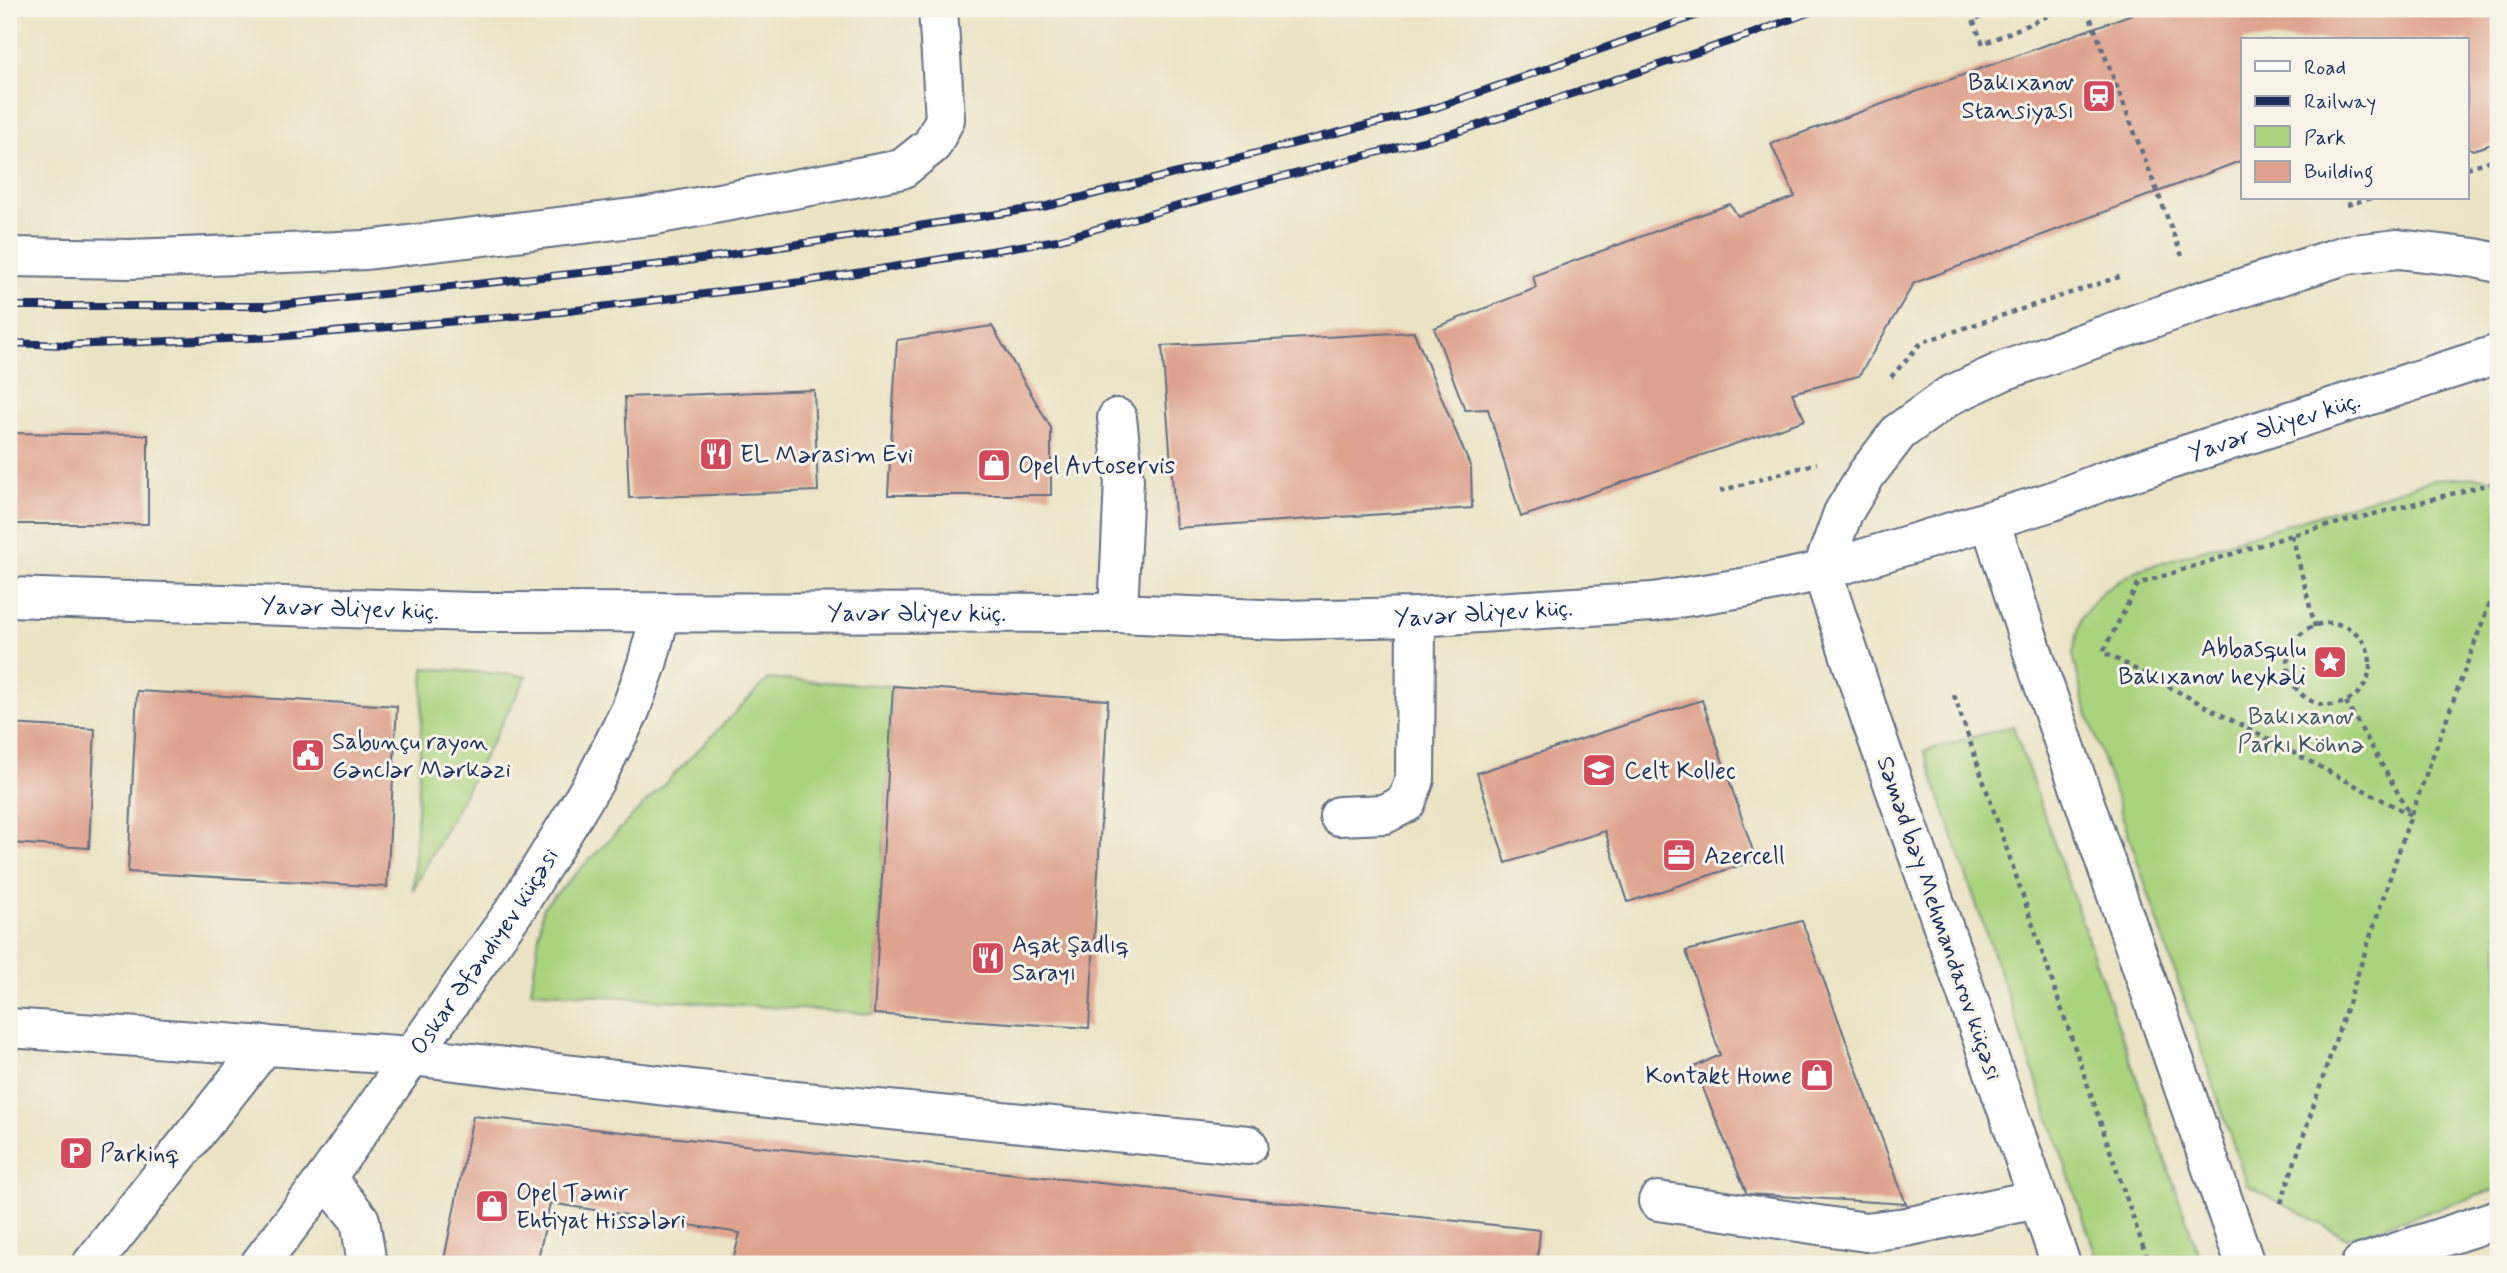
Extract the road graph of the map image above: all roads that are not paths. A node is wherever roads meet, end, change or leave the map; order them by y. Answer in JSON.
{"nodes":[{"id":1,"x":938,"y":9,"type":"edge"},
{"id":2,"x":9,"y":257,"type":"edge"},
{"id":3,"x":2498,"y":263,"type":"edge"},
{"id":4,"x":2498,"y":354,"type":"edge"},
{"id":5,"x":1117,"y":418,"type":"dead end"},
{"id":6,"x":1990,"y":521,"type":"junction"},
{"id":7,"x":1822,"y":570,"type":"junction"},
{"id":8,"x":9,"y":597,"type":"edge"},
{"id":9,"x":661,"y":612,"type":"junction"},
{"id":10,"x":1118,"y":613,"type":"junction"},
{"id":11,"x":1416,"y":617,"type":"junction"},
{"id":12,"x":1339,"y":816,"type":"dead end"},
{"id":13,"x":9,"y":1028,"type":"edge"},
{"id":14,"x":265,"y":1045,"type":"junction"},
{"id":15,"x":412,"y":1056,"type":"junction"},
{"id":16,"x":1248,"y":1145,"type":"dead end"},
{"id":17,"x":326,"y":1178,"type":"junction"},
{"id":18,"x":2037,"y":1199,"type":"junction"},
{"id":19,"x":1658,"y":1201,"type":"dead end"},
{"id":20,"x":2498,"y":1219,"type":"edge"},
{"id":21,"x":92,"y":1264,"type":"edge"},
{"id":22,"x":260,"y":1264,"type":"edge"},
{"id":23,"x":367,"y":1264,"type":"edge"},
{"id":24,"x":2061,"y":1264,"type":"edge"},
{"id":25,"x":2245,"y":1264,"type":"edge"},
{"id":26,"x":2361,"y":1264,"type":"edge"}],
"edges":[{"from":1,"to":2,"type":"street"},
{"from":3,"to":7,"type":"street"},
{"from":4,"to":6,"type":"street","name":"Yavər Əliyev küç."},
{"from":5,"to":10,"type":"street"},
{"from":6,"to":7,"type":"street","name":"Yavər Əliyev küç."},
{"from":6,"to":25,"type":"street"},
{"from":7,"to":11,"type":"street","name":"Yavər Əliyev küç."},
{"from":7,"to":18,"type":"street","name":"Səməd bəy Mehmandarov küçəsi"},
{"from":8,"to":9,"type":"street","name":"Yavər Əliyev küç."},
{"from":9,"to":10,"type":"street","name":"Yavər Əliyev küç."},
{"from":9,"to":15,"type":"street","name":"Oskar Əfəndiyev küçəsi"},
{"from":10,"to":11,"type":"street","name":"Yavər Əliyev küç."},
{"from":11,"to":12,"type":"street"},
{"from":13,"to":14,"type":"street"},
{"from":14,"to":15,"type":"street"},
{"from":14,"to":21,"type":"street"},
{"from":15,"to":16,"type":"street"},
{"from":15,"to":17,"type":"street","name":"Oskar Əfəndiyev küçəsi"},
{"from":17,"to":22,"type":"street","name":"Oskar Əfəndiyev küçəsi"},
{"from":17,"to":23,"type":"street"},
{"from":18,"to":19,"type":"street"},
{"from":18,"to":24,"type":"street","name":"Səməd bəy Mehmandarov küçəsi"},
{"from":20,"to":26,"type":"street"}]}
